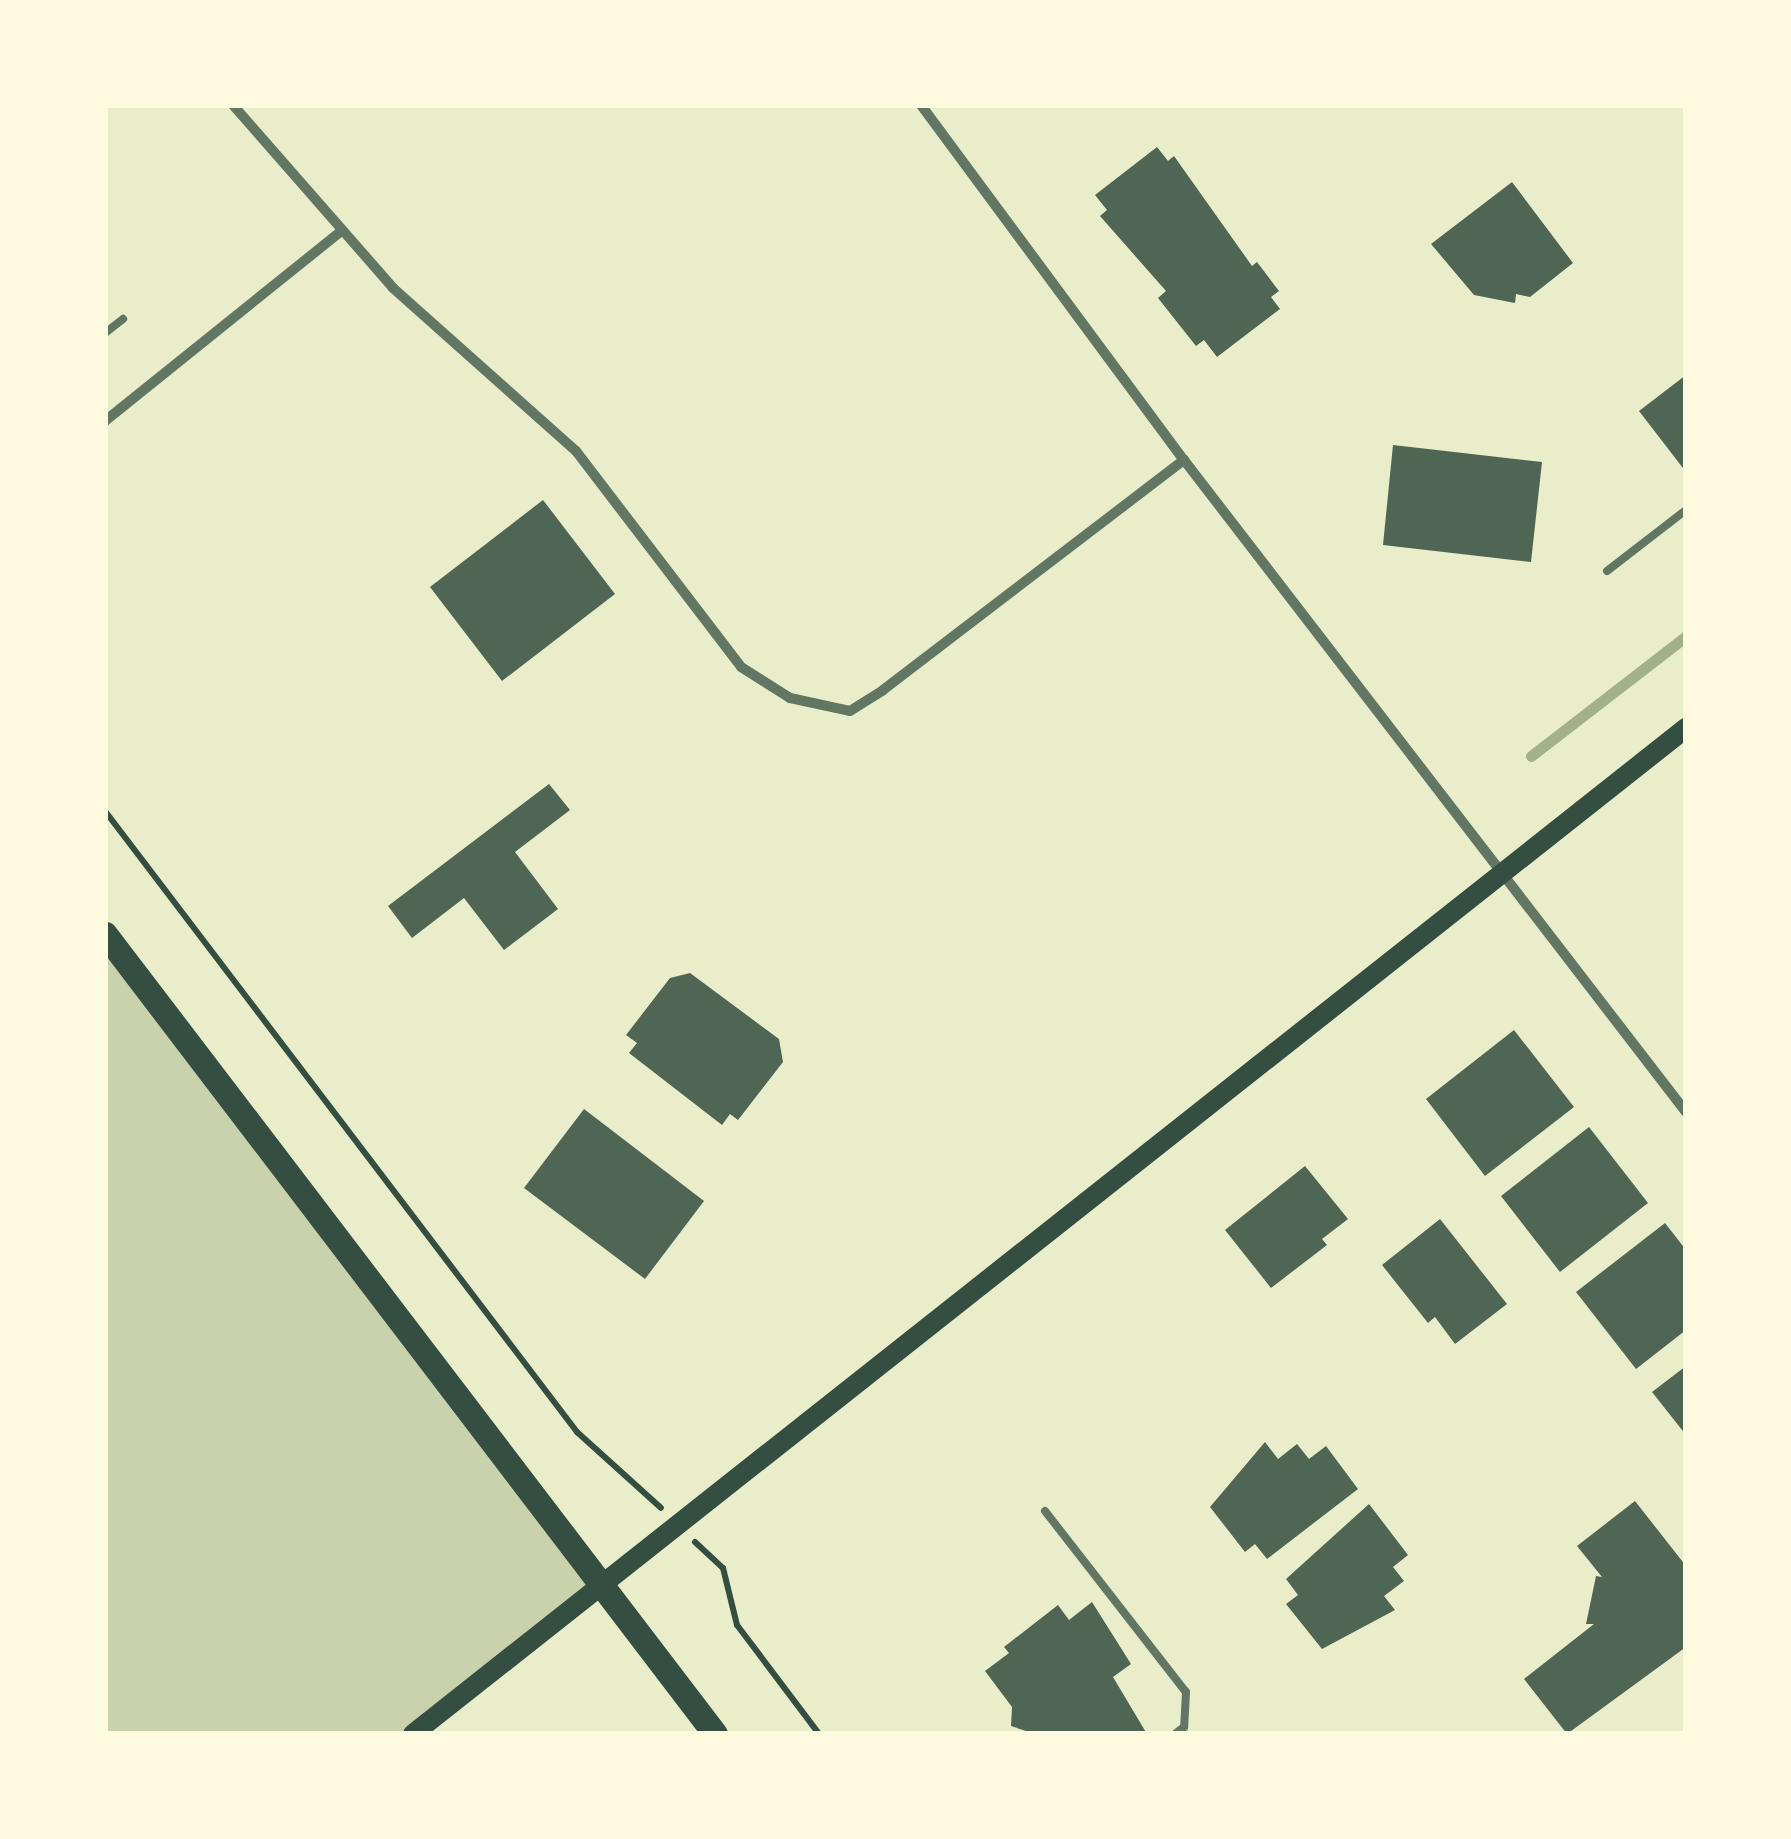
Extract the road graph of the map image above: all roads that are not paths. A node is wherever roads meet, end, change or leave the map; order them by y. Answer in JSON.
{"nodes":[{"id":1,"x":234,"y":105,"type":"edge"},
{"id":2,"x":921,"y":105,"type":"edge"},
{"id":3,"x":341,"y":232,"type":"junction"},
{"id":4,"x":123,"y":319,"type":"dead end"},
{"id":5,"x":105,"y":333,"type":"edge"},
{"id":6,"x":105,"y":420,"type":"edge"},
{"id":7,"x":1184,"y":460,"type":"junction"},
{"id":8,"x":1686,"y":510,"type":"edge"},
{"id":9,"x":1607,"y":571,"type":"dead end"},
{"id":10,"x":1686,"y":728,"type":"edge"},
{"id":11,"x":1502,"y":871,"type":"junction"},
{"id":12,"x":105,"y":934,"type":"edge"},
{"id":13,"x":1686,"y":1112,"type":"edge"},
{"id":14,"x":1045,"y":1511,"type":"dead end"},
{"id":15,"x":602,"y":1585,"type":"junction"},
{"id":16,"x":413,"y":1734,"type":"edge"},
{"id":17,"x":714,"y":1734,"type":"edge"},
{"id":18,"x":1176,"y":1734,"type":"edge"}],
"edges":[{"from":1,"to":3,"type":"street"},
{"from":2,"to":7,"type":"street"},
{"from":3,"to":6,"type":"street"},
{"from":3,"to":7,"type":"street"},
{"from":4,"to":5,"type":"lane"},
{"from":7,"to":11,"type":"street"},
{"from":8,"to":9,"type":"lane"},
{"from":10,"to":11,"type":"main road"},
{"from":11,"to":13,"type":"street"},
{"from":11,"to":15,"type":"main road"},
{"from":12,"to":15,"type":"main road"},
{"from":14,"to":18,"type":"lane"},
{"from":15,"to":16,"type":"main road"},
{"from":15,"to":17,"type":"main road"}]}
